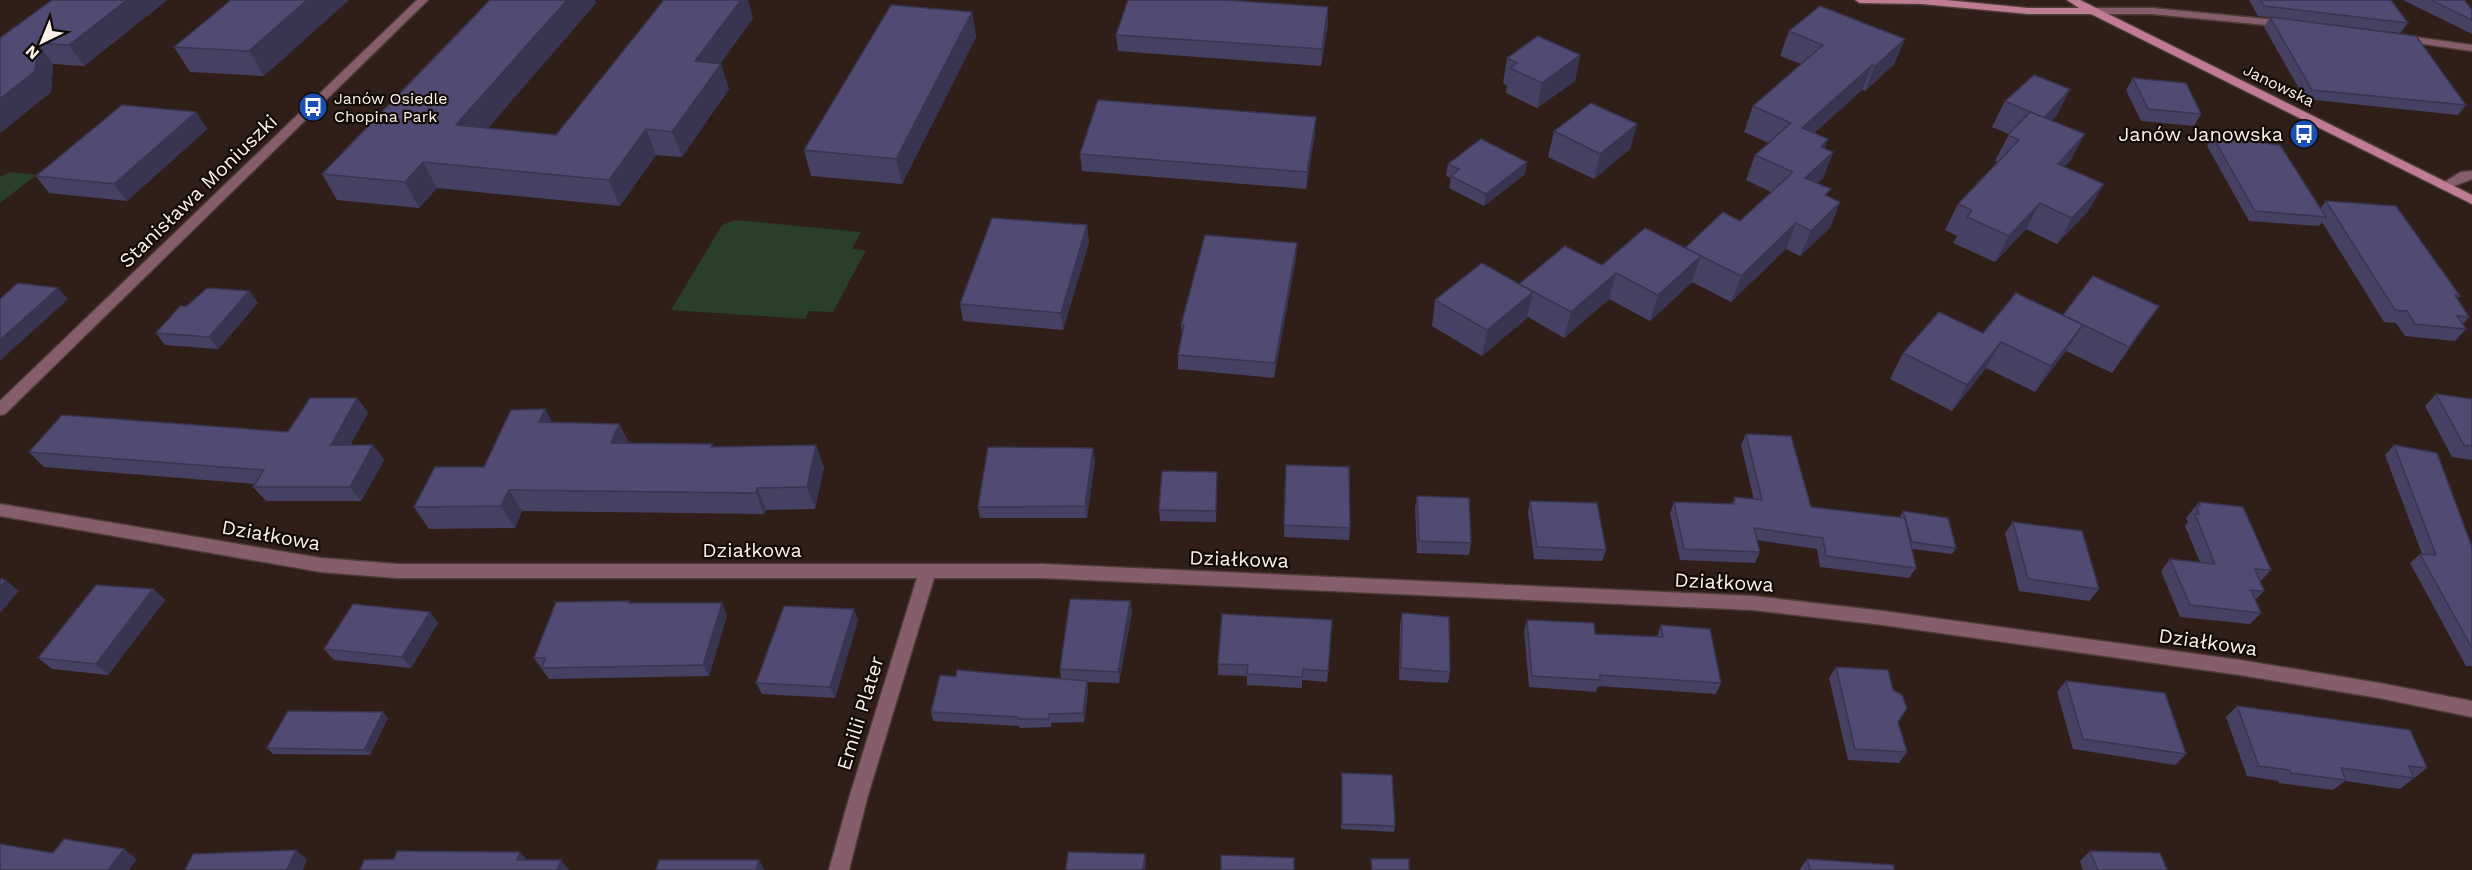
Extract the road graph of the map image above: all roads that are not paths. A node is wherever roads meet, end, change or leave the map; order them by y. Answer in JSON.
{"nodes":[{"id":1,"x":423,"y":0,"type":"edge"},
{"id":2,"x":1860,"y":0,"type":"edge"},
{"id":3,"x":2072,"y":0,"type":"edge"},
{"id":4,"x":1925,"y":1,"type":"edge"},
{"id":5,"x":2092,"y":11,"type":"junction"},
{"id":6,"x":2303,"y":26,"type":"edge"},
{"id":7,"x":2394,"y":37,"type":"edge"},
{"id":8,"x":2472,"y":48,"type":"edge"},
{"id":9,"x":2472,"y":175,"type":"edge"},
{"id":10,"x":2444,"y":186,"type":"junction"},
{"id":11,"x":2472,"y":200,"type":"edge"},
{"id":12,"x":0,"y":410,"type":"edge"},
{"id":13,"x":0,"y":510,"type":"edge"},
{"id":14,"x":928,"y":570,"type":"junction"},
{"id":15,"x":2472,"y":709,"type":"edge"},
{"id":16,"x":838,"y":870,"type":"edge"}],
"edges":[{"from":1,"to":12,"type":"street","name":"Stanisława Moniuszki"},
{"from":2,"to":4,"type":"street"},
{"from":3,"to":5,"type":"street","name":"Janowska"},
{"from":4,"to":5,"type":"street"},
{"from":5,"to":6,"type":"street"},
{"from":5,"to":10,"type":"street","name":"Janowska"},
{"from":7,"to":8,"type":"street"},
{"from":9,"to":10,"type":"street"},
{"from":10,"to":11,"type":"street","name":"Janowska"},
{"from":13,"to":14,"type":"street","name":"Działkowa"},
{"from":14,"to":15,"type":"street","name":"Działkowa"},
{"from":14,"to":16,"type":"street","name":"Emilii Plater"}]}
